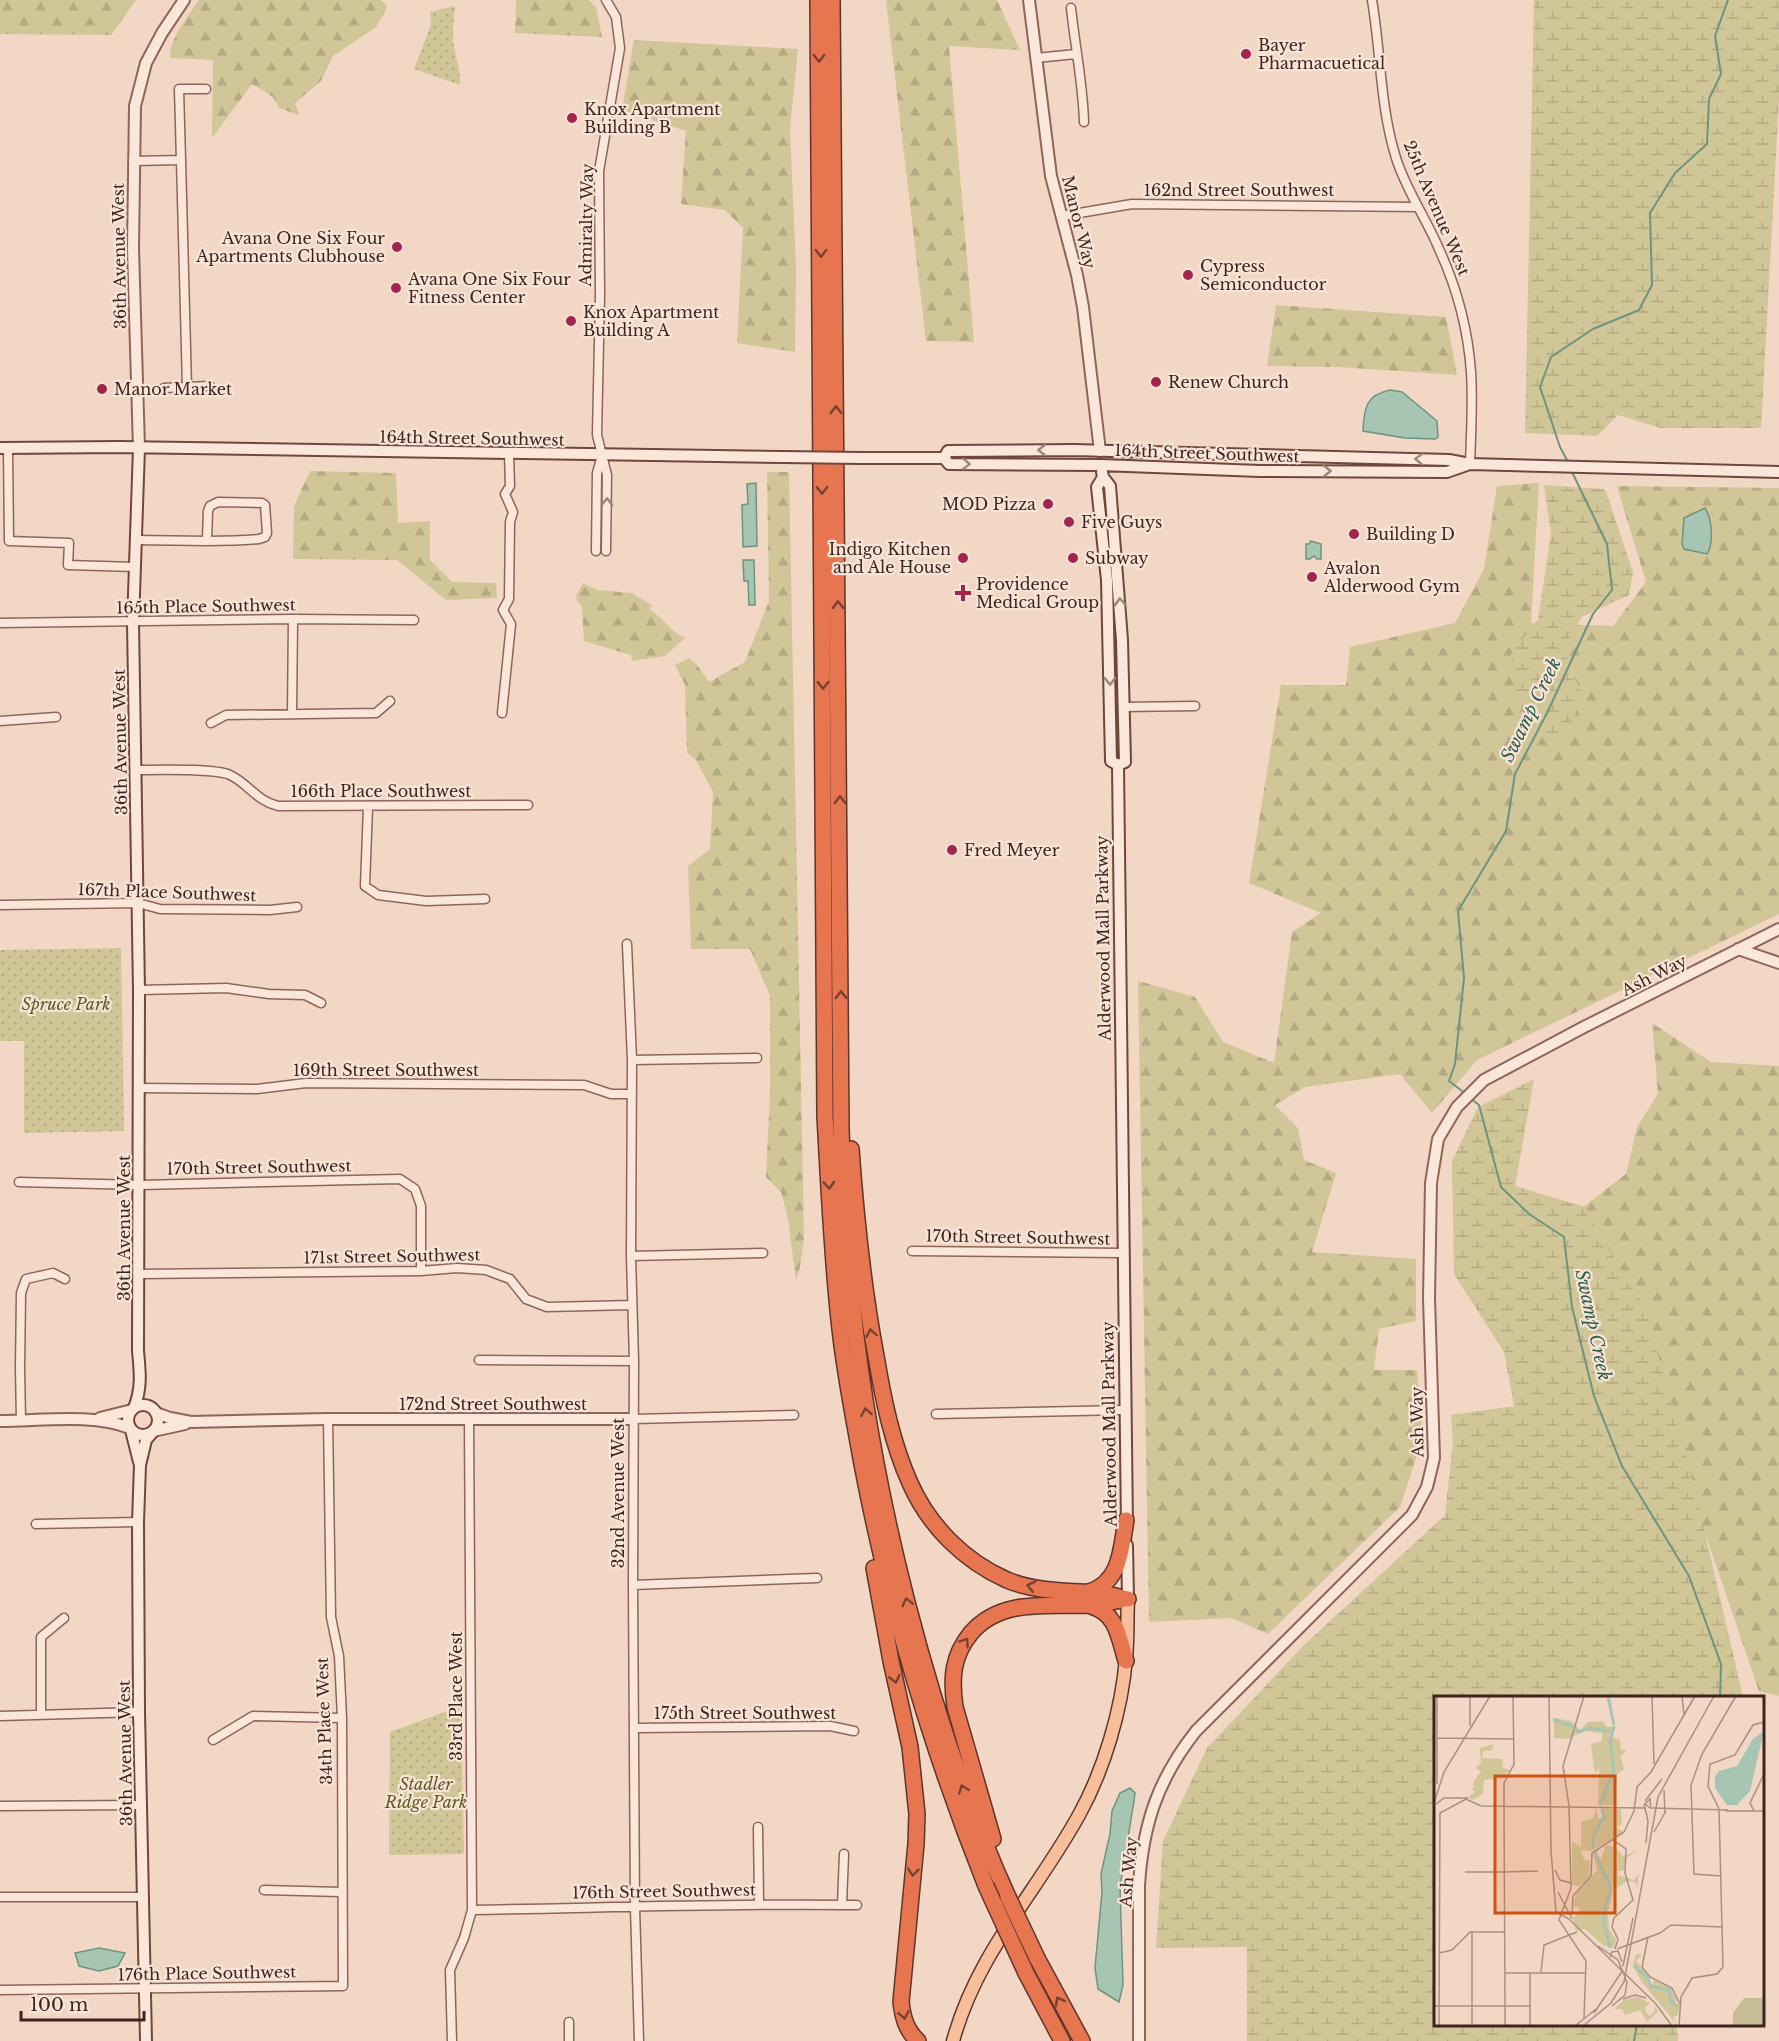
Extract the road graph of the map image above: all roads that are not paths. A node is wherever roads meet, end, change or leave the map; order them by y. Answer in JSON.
{"nodes":[{"id":1,"x":184,"y":0,"type":"edge"},
{"id":2,"x":606,"y":0,"type":"edge"},
{"id":3,"x":818,"y":0,"type":"edge"},
{"id":4,"x":832,"y":0,"type":"edge"},
{"id":5,"x":1029,"y":0,"type":"edge"},
{"id":6,"x":1372,"y":0,"type":"edge"},
{"id":7,"x":1071,"y":8,"type":"dead end"},
{"id":8,"x":1076,"y":54,"type":"junction"},
{"id":9,"x":1036,"y":58,"type":"junction"},
{"id":10,"x":206,"y":89,"type":"dead end"},
{"id":11,"x":1084,"y":122,"type":"dead end"},
{"id":12,"x":133,"y":160,"type":"junction"},
{"id":13,"x":182,"y":160,"type":"junction"},
{"id":14,"x":1417,"y":207,"type":"junction"},
{"id":15,"x":1062,"y":216,"type":"junction"},
{"id":16,"x":187,"y":387,"type":"junction"},
{"id":17,"x":210,"y":387,"type":"dead end"},
{"id":18,"x":164,"y":388,"type":"dead end"},
{"id":19,"x":4,"y":448,"type":"edge"},
{"id":20,"x":139,"y":448,"type":"junction"},
{"id":21,"x":1100,"y":451,"type":"junction"},
{"id":22,"x":509,"y":454,"type":"junction"},
{"id":23,"x":602,"y":455,"type":"junction"},
{"id":24,"x":944,"y":458,"type":"junction"},
{"id":25,"x":1470,"y":464,"type":"junction"},
{"id":26,"x":1101,"y":465,"type":"junction"},
{"id":27,"x":1779,"y":472,"type":"edge"},
{"id":28,"x":1102,"y":477,"type":"junction"},
{"id":29,"x":136,"y":540,"type":"junction"},
{"id":30,"x":207,"y":540,"type":"junction"},
{"id":31,"x":596,"y":551,"type":"dead end"},
{"id":32,"x":606,"y":551,"type":"dead end"},
{"id":33,"x":135,"y":567,"type":"junction"},
{"id":34,"x":293,"y":619,"type":"junction"},
{"id":35,"x":414,"y":620,"type":"dead end"},
{"id":36,"x":0,"y":623,"type":"edge"},
{"id":37,"x":133,"y":623,"type":"junction"},
{"id":38,"x":390,"y":701,"type":"dead end"},
{"id":39,"x":1195,"y":706,"type":"dead end"},
{"id":40,"x":1124,"y":707,"type":"junction"},
{"id":41,"x":502,"y":713,"type":"dead end"},
{"id":42,"x":292,"y":714,"type":"junction"},
{"id":43,"x":56,"y":717,"type":"dead end"},
{"id":44,"x":0,"y":720,"type":"edge"},
{"id":45,"x":211,"y":723,"type":"dead end"},
{"id":46,"x":1118,"y":765,"type":"junction"},
{"id":47,"x":135,"y":770,"type":"junction"},
{"id":48,"x":528,"y":805,"type":"dead end"},
{"id":49,"x":368,"y":807,"type":"junction"},
{"id":50,"x":485,"y":899,"type":"dead end"},
{"id":51,"x":138,"y":903,"type":"junction"},
{"id":52,"x":0,"y":905,"type":"edge"},
{"id":53,"x":297,"y":907,"type":"dead end"},
{"id":54,"x":1779,"y":929,"type":"edge"},
{"id":55,"x":627,"y":944,"type":"dead end"},
{"id":56,"x":1738,"y":950,"type":"junction"},
{"id":57,"x":1779,"y":963,"type":"edge"},
{"id":58,"x":139,"y":990,"type":"junction"},
{"id":59,"x":321,"y":1003,"type":"dead end"},
{"id":60,"x":842,"y":1053,"type":"junction"},
{"id":61,"x":757,"y":1058,"type":"dead end"},
{"id":62,"x":632,"y":1060,"type":"junction"},
{"id":63,"x":139,"y":1088,"type":"junction"},
{"id":64,"x":632,"y":1094,"type":"junction"},
{"id":65,"x":19,"y":1182,"type":"dead end"},
{"id":66,"x":140,"y":1185,"type":"junction"},
{"id":67,"x":912,"y":1251,"type":"dead end"},
{"id":68,"x":1123,"y":1252,"type":"junction"},
{"id":69,"x":763,"y":1253,"type":"dead end"},
{"id":70,"x":632,"y":1256,"type":"junction"},
{"id":71,"x":421,"y":1271,"type":"junction"},
{"id":72,"x":139,"y":1274,"type":"junction"},
{"id":73,"x":65,"y":1279,"type":"dead end"},
{"id":74,"x":632,"y":1305,"type":"junction"},
{"id":75,"x":479,"y":1360,"type":"dead end"},
{"id":76,"x":634,"y":1361,"type":"junction"},
{"id":77,"x":141,"y":1378,"type":"junction"},
{"id":78,"x":133,"y":1409,"type":"junction"},
{"id":79,"x":1124,"y":1410,"type":"junction"},
{"id":80,"x":154,"y":1411,"type":"junction"},
{"id":81,"x":936,"y":1414,"type":"dead end"},
{"id":82,"x":794,"y":1415,"type":"dead end"},
{"id":83,"x":853,"y":1416,"type":"junction"},
{"id":84,"x":328,"y":1419,"type":"junction"},
{"id":85,"x":469,"y":1419,"type":"junction"},
{"id":86,"x":634,"y":1419,"type":"junction"},
{"id":87,"x":94,"y":1420,"type":"junction"},
{"id":88,"x":0,"y":1421,"type":"edge"},
{"id":89,"x":21,"y":1421,"type":"junction"},
{"id":90,"x":191,"y":1422,"type":"junction"},
{"id":91,"x":131,"y":1429,"type":"junction"},
{"id":92,"x":153,"y":1431,"type":"junction"},
{"id":93,"x":140,"y":1465,"type":"junction"},
{"id":94,"x":1126,"y":1520,"type":"junction"},
{"id":95,"x":138,"y":1522,"type":"junction"},
{"id":96,"x":36,"y":1524,"type":"dead end"},
{"id":97,"x":816,"y":1578,"type":"dead end"},
{"id":98,"x":633,"y":1585,"type":"junction"},
{"id":99,"x":1087,"y":1599,"type":"junction"},
{"id":100,"x":1128,"y":1599,"type":"junction"},
{"id":101,"x":64,"y":1618,"type":"dead end"},
{"id":102,"x":1126,"y":1660,"type":"junction"},
{"id":103,"x":139,"y":1712,"type":"junction"},
{"id":104,"x":41,"y":1714,"type":"junction"},
{"id":105,"x":0,"y":1716,"type":"edge"},
{"id":106,"x":342,"y":1718,"type":"junction"},
{"id":107,"x":635,"y":1728,"type":"junction"},
{"id":108,"x":854,"y":1731,"type":"dead end"},
{"id":109,"x":213,"y":1740,"type":"dead end"},
{"id":110,"x":140,"y":1805,"type":"junction"},
{"id":111,"x":0,"y":1806,"type":"edge"},
{"id":112,"x":758,"y":1827,"type":"dead end"},
{"id":113,"x":844,"y":1854,"type":"dead end"},
{"id":114,"x":996,"y":1861,"type":"junction"},
{"id":115,"x":264,"y":1890,"type":"dead end"},
{"id":116,"x":341,"y":1892,"type":"junction"},
{"id":117,"x":0,"y":1897,"type":"edge"},
{"id":118,"x":143,"y":1897,"type":"junction"},
{"id":119,"x":759,"y":1903,"type":"junction"},
{"id":120,"x":842,"y":1905,"type":"junction"},
{"id":121,"x":857,"y":1905,"type":"dead end"},
{"id":122,"x":635,"y":1908,"type":"junction"},
{"id":123,"x":472,"y":1910,"type":"junction"},
{"id":124,"x":343,"y":1986,"type":"joint"},
{"id":125,"x":145,"y":1989,"type":"junction"},
{"id":126,"x":0,"y":1990,"type":"edge"},
{"id":127,"x":568,"y":2022,"type":"dead end"},
{"id":128,"x":146,"y":2041,"type":"edge"},
{"id":129,"x":452,"y":2041,"type":"edge"},
{"id":130,"x":569,"y":2041,"type":"edge"},
{"id":131,"x":639,"y":2041,"type":"edge"},
{"id":132,"x":918,"y":2041,"type":"edge"},
{"id":133,"x":953,"y":2041,"type":"edge"},
{"id":134,"x":1062,"y":2041,"type":"edge"},
{"id":135,"x":1082,"y":2041,"type":"edge"},
{"id":136,"x":1139,"y":2041,"type":"edge"}],
"edges":[{"from":1,"to":12,"type":"main road","name":"36th Avenue West"},
{"from":2,"to":23,"type":"street","name":"Admiralty Way"},
{"from":3,"to":83,"type":"highway","one_way":true},
{"from":60,"to":4,"type":"highway","one_way":true},
{"from":5,"to":9,"type":"main road","name":"Manor Way"},
{"from":6,"to":14,"type":"street","name":"25th Avenue West"},
{"from":7,"to":8,"type":"street"},
{"from":8,"to":9,"type":"street"},
{"from":8,"to":11,"type":"street"},
{"from":9,"to":15,"type":"main road","name":"Manor Way"},
{"from":10,"to":13,"type":"street"},
{"from":12,"to":13,"type":"street"},
{"from":12,"to":20,"type":"main road","name":"36th Avenue West"},
{"from":13,"to":16,"type":"street"},
{"from":14,"to":15,"type":"street","name":"162nd Street Southwest"},
{"from":14,"to":25,"type":"street","name":"25th Avenue West"},
{"from":15,"to":21,"type":"main road","name":"Manor Way"},
{"from":16,"to":17,"type":"street"},
{"from":16,"to":18,"type":"street"},
{"from":19,"to":20,"type":"main road","name":"164th Street Southwest"},
{"from":19,"to":33,"type":"street"},
{"from":20,"to":22,"type":"main road","name":"164th Street Southwest"},
{"from":20,"to":29,"type":"main road","name":"36th Avenue West"},
{"from":21,"to":24,"type":"main road","name":"164th Street Southwest","one_way":true},
{"from":25,"to":21,"type":"main road","name":"164th Street Southwest","one_way":true},
{"from":21,"to":26,"type":"main road","name":"Alderwood Mall Parkway"},
{"from":22,"to":23,"type":"main road","name":"164th Street Southwest"},
{"from":22,"to":41,"type":"street"},
{"from":23,"to":24,"type":"main road","name":"164th Street Southwest","bridge":true},
{"from":23,"to":31,"type":"street"},
{"from":32,"to":23,"type":"street","name":"Admiralty Way","one_way":true},
{"from":24,"to":26,"type":"main road","name":"164th Street Southwest","one_way":true},
{"from":26,"to":25,"type":"main road","name":"164th Street Southwest","one_way":true},
{"from":25,"to":27,"type":"main road","name":"164th Street Southwest"},
{"from":26,"to":28,"type":"main road","name":"Alderwood Mall Parkway"},
{"from":40,"to":28,"type":"main road","name":"Alderwood Mall Parkway","one_way":true},
{"from":28,"to":46,"type":"main road","name":"Alderwood Mall Parkway","one_way":true},
{"from":29,"to":30,"type":"street"},
{"from":29,"to":33,"type":"main road","name":"36th Avenue West"},
{"from":30,"to":30,"type":"street"},
{"from":33,"to":37,"type":"main road","name":"36th Avenue West"},
{"from":34,"to":35,"type":"street","name":"165th Place Southwest"},
{"from":34,"to":37,"type":"street","name":"165th Place Southwest"},
{"from":34,"to":42,"type":"street"},
{"from":36,"to":37,"type":"street","name":"165th Place Southwest"},
{"from":37,"to":47,"type":"main road","name":"36th Avenue West"},
{"from":38,"to":42,"type":"street"},
{"from":39,"to":40,"type":"street"},
{"from":40,"to":46,"type":"main road","name":"Alderwood Mall Parkway"},
{"from":42,"to":45,"type":"street"},
{"from":43,"to":44,"type":"street"},
{"from":46,"to":68,"type":"main road","name":"Alderwood Mall Parkway"},
{"from":47,"to":49,"type":"street","name":"166th Place Southwest"},
{"from":47,"to":51,"type":"main road","name":"36th Avenue West"},
{"from":48,"to":49,"type":"street","name":"166th Place Southwest"},
{"from":49,"to":50,"type":"street"},
{"from":51,"to":52,"type":"street","name":"167th Place Southwest"},
{"from":51,"to":53,"type":"street","name":"167th Place Southwest"},
{"from":51,"to":58,"type":"main road","name":"36th Avenue West"},
{"from":54,"to":56,"type":"main road","name":"Ash Way"},
{"from":55,"to":62,"type":"street","name":"32nd Avenue West"},
{"from":56,"to":57,"type":"main road"},
{"from":56,"to":136,"type":"main road","name":"Ash Way"},
{"from":58,"to":59,"type":"street"},
{"from":58,"to":63,"type":"main road","name":"36th Avenue West"},
{"from":99,"to":60,"type":"highway","one_way":true},
{"from":114,"to":60,"type":"highway","one_way":true},
{"from":61,"to":62,"type":"street"},
{"from":62,"to":64,"type":"street","name":"32nd Avenue West"},
{"from":63,"to":64,"type":"street","name":"169th Street Southwest"},
{"from":63,"to":66,"type":"main road","name":"36th Avenue West"},
{"from":64,"to":70,"type":"street","name":"32nd Avenue West"},
{"from":65,"to":66,"type":"street","name":"170th Street Southwest"},
{"from":66,"to":71,"type":"street","name":"170th Street Southwest"},
{"from":66,"to":72,"type":"main road","name":"36th Avenue West"},
{"from":67,"to":68,"type":"street","name":"170th Street Southwest"},
{"from":68,"to":79,"type":"main road","name":"Alderwood Mall Parkway"},
{"from":69,"to":70,"type":"street"},
{"from":70,"to":74,"type":"street","name":"32nd Avenue West"},
{"from":71,"to":72,"type":"street","name":"171st Street Southwest"},
{"from":71,"to":74,"type":"street","name":"171st Street Southwest"},
{"from":72,"to":77,"type":"main road","name":"36th Avenue West"},
{"from":73,"to":89,"type":"street"},
{"from":74,"to":76,"type":"street","name":"32nd Avenue West"},
{"from":75,"to":76,"type":"street"},
{"from":76,"to":86,"type":"street","name":"32nd Avenue West"},
{"from":77,"to":78,"type":"main road","name":"36th Avenue West"},
{"from":77,"to":80,"type":"main road","name":"36th Avenue West"},
{"from":78,"to":80,"type":"main road"},
{"from":78,"to":87,"type":"main road"},
{"from":78,"to":91,"type":"main road"},
{"from":79,"to":81,"type":"street"},
{"from":79,"to":94,"type":"main road","name":"Alderwood Mall Parkway"},
{"from":80,"to":90,"type":"main road","name":"172nd Street Southwest"},
{"from":80,"to":92,"type":"main road"},
{"from":82,"to":86,"type":"street","name":"172nd Street Southwest"},
{"from":83,"to":132,"type":"highway","one_way":true},
{"from":83,"to":134,"type":"highway","bridge":true},
{"from":84,"to":85,"type":"main road","name":"172nd Street Southwest"},
{"from":84,"to":90,"type":"main road","name":"172nd Street Southwest"},
{"from":84,"to":106,"type":"street","name":"34th Place West"},
{"from":85,"to":86,"type":"main road","name":"172nd Street Southwest"},
{"from":85,"to":123,"type":"street","name":"33rd Place West"},
{"from":86,"to":98,"type":"street","name":"32nd Avenue West"},
{"from":87,"to":89,"type":"main road"},
{"from":87,"to":91,"type":"main road"},
{"from":88,"to":89,"type":"main road"},
{"from":90,"to":92,"type":"main road","name":"172nd Street Southwest"},
{"from":91,"to":92,"type":"main road"},
{"from":91,"to":93,"type":"main road","name":"36th Avenue West"},
{"from":92,"to":93,"type":"main road","name":"36th Avenue West"},
{"from":93,"to":95,"type":"main road","name":"36th Avenue West"},
{"from":94,"to":99,"type":"highway"},
{"from":94,"to":100,"type":"main road","name":"Alderwood Mall Parkway"},
{"from":95,"to":96,"type":"street"},
{"from":95,"to":103,"type":"main road","name":"36th Avenue West"},
{"from":97,"to":98,"type":"street"},
{"from":98,"to":107,"type":"street","name":"32nd Avenue West"},
{"from":99,"to":100,"type":"highway"},
{"from":99,"to":102,"type":"highway"},
{"from":114,"to":99,"type":"highway","one_way":true},
{"from":100,"to":102,"type":"main road","name":"Alderwood Mall Parkway"},
{"from":101,"to":104,"type":"street"},
{"from":102,"to":133,"type":"main road","name":"Alderwood Mall Parkway"},
{"from":103,"to":104,"type":"street"},
{"from":103,"to":110,"type":"main road","name":"36th Avenue West"},
{"from":104,"to":105,"type":"street"},
{"from":106,"to":109,"type":"street"},
{"from":106,"to":116,"type":"street","name":"34th Place West"},
{"from":107,"to":108,"type":"street","name":"175th Street Southwest"},
{"from":107,"to":122,"type":"street","name":"32nd Avenue West"},
{"from":110,"to":111,"type":"street"},
{"from":110,"to":118,"type":"main road","name":"36th Avenue West"},
{"from":112,"to":119,"type":"street"},
{"from":113,"to":120,"type":"street"},
{"from":135,"to":114,"type":"highway","one_way":true,"bridge":true},
{"from":115,"to":116,"type":"street"},
{"from":116,"to":124,"type":"street","name":"34th Place West"},
{"from":117,"to":118,"type":"street"},
{"from":118,"to":125,"type":"main road","name":"36th Avenue West"},
{"from":119,"to":120,"type":"street","name":"176th Street Southwest"},
{"from":119,"to":122,"type":"street","name":"176th Street Southwest"},
{"from":120,"to":121,"type":"street","name":"176th Street Southwest"},
{"from":122,"to":123,"type":"street","name":"176th Street Southwest"},
{"from":122,"to":131,"type":"street","name":"32nd Avenue West"},
{"from":123,"to":129,"type":"street","name":"33rd Place West"},
{"from":124,"to":125,"type":"street","name":"176th Place Southwest"},
{"from":125,"to":126,"type":"street","name":"176th Place Southwest"},
{"from":125,"to":128,"type":"main road","name":"36th Avenue West"},
{"from":127,"to":130,"type":"street"}]}
